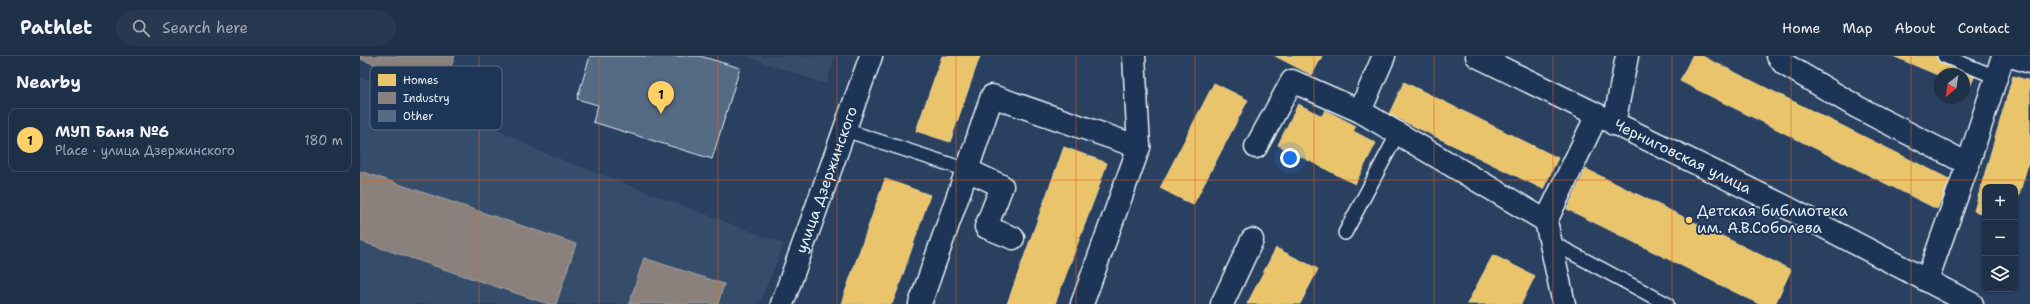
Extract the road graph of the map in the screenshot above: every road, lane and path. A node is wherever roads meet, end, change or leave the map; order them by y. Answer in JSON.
{"nodes":[{"id":1,"x":871,"y":56,"type":"edge"},
{"id":2,"x":1134,"y":56,"type":"edge"},
{"id":3,"x":1384,"y":56,"type":"edge"},
{"id":4,"x":1477,"y":56,"type":"edge"},
{"id":5,"x":1627,"y":56,"type":"edge"},
{"id":6,"x":1778,"y":56,"type":"edge"},
{"id":7,"x":1944,"y":56,"type":"edge"},
{"id":8,"x":2003,"y":56,"type":"edge"},
{"id":9,"x":2011,"y":56,"type":"edge"},
{"id":10,"x":2030,"y":62,"type":"edge"},
{"id":11,"x":1996,"y":77,"type":"junction"},
{"id":12,"x":1360,"y":111,"type":"junction"},
{"id":13,"x":1605,"y":119,"type":"junction"},
{"id":14,"x":845,"y":130,"type":"junction"},
{"id":15,"x":1398,"y":133,"type":"junction"},
{"id":16,"x":1139,"y":147,"type":"junction"},
{"id":17,"x":1256,"y":147,"type":"dead end"},
{"id":18,"x":1968,"y":164,"type":"junction"},
{"id":19,"x":967,"y":170,"type":"junction"},
{"id":20,"x":1549,"y":231,"type":"junction"},
{"id":21,"x":1345,"y":233,"type":"dead end"},
{"id":22,"x":1013,"y":238,"type":"dead end"},
{"id":23,"x":1252,"y":240,"type":"dead end"},
{"id":24,"x":1927,"y":280,"type":"junction"},
{"id":25,"x":1559,"y":282,"type":"junction"},
{"id":26,"x":782,"y":304,"type":"edge"},
{"id":27,"x":920,"y":304,"type":"edge"},
{"id":28,"x":1082,"y":304,"type":"edge"},
{"id":29,"x":1222,"y":304,"type":"edge"},
{"id":30,"x":1548,"y":304,"type":"edge"},
{"id":31,"x":1564,"y":304,"type":"edge"},
{"id":32,"x":1667,"y":304,"type":"edge"},
{"id":33,"x":1972,"y":304,"type":"edge"}],
"edges":[{"from":1,"to":14,"type":"street","name":"улица Дзержинского"},
{"from":2,"to":16,"type":"street"},
{"from":3,"to":12,"type":"street"},
{"from":4,"to":13,"type":"street","name":"Черниговская улица"},
{"from":5,"to":13,"type":"street"},
{"from":6,"to":18,"type":"street"},
{"from":7,"to":11,"type":"lane"},
{"from":8,"to":11,"type":"street"},
{"from":9,"to":10,"type":"street"},
{"from":11,"to":18,"type":"street"},
{"from":12,"to":15,"type":"street"},
{"from":12,"to":17,"type":"street"},
{"from":13,"to":20,"type":"street"},
{"from":13,"to":24,"type":"street","name":"Черниговская улица"},
{"from":14,"to":19,"type":"lane"},
{"from":14,"to":26,"type":"street","name":"улица Дзержинского"},
{"from":15,"to":20,"type":"street"},
{"from":15,"to":21,"type":"lane"},
{"from":16,"to":19,"type":"street"},
{"from":16,"to":28,"type":"street"},
{"from":18,"to":24,"type":"street"},
{"from":19,"to":22,"type":"street"},
{"from":19,"to":27,"type":"street"},
{"from":20,"to":25,"type":"street"},
{"from":20,"to":32,"type":"lane"},
{"from":23,"to":29,"type":"street"},
{"from":24,"to":33,"type":"street","name":"Черниговская улица"},
{"from":25,"to":30,"type":"street"},
{"from":25,"to":31,"type":"street"}]}
